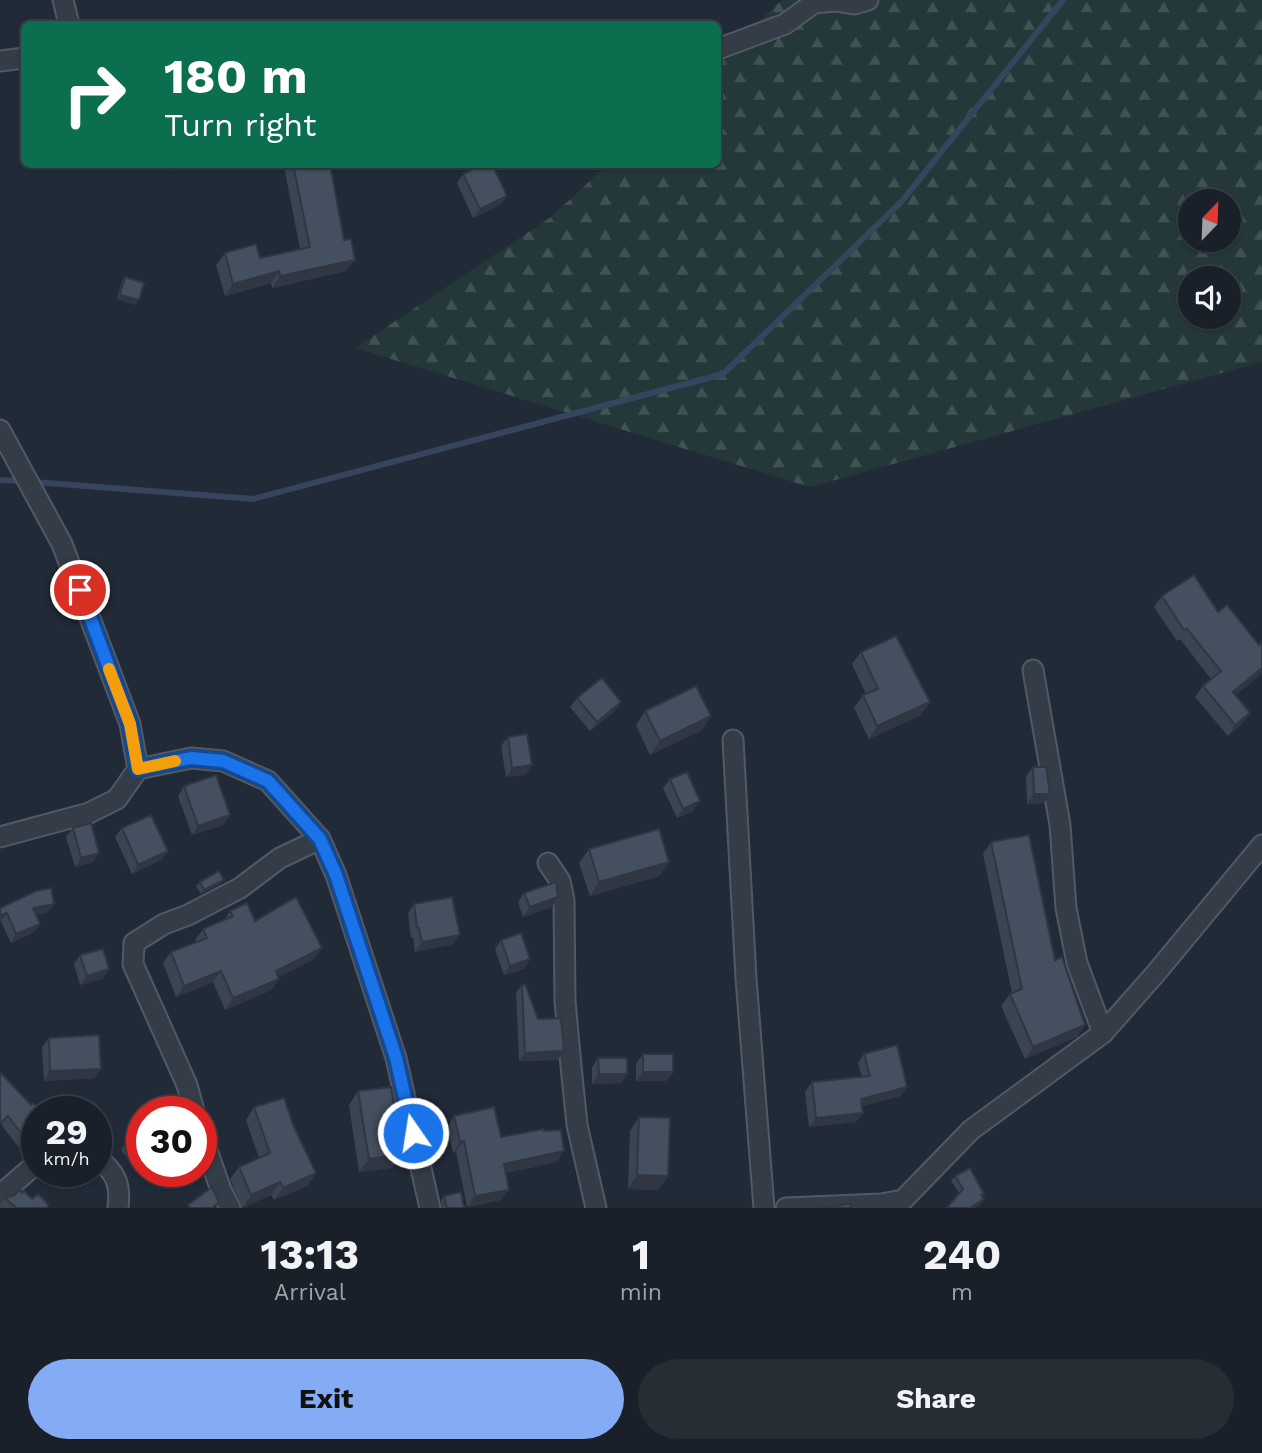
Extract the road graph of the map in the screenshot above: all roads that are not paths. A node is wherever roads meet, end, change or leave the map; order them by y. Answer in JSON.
{"nodes":[{"id":1,"x":63,"y":0,"type":"edge"},
{"id":2,"x":868,"y":0,"type":"edge"},
{"id":3,"x":68,"y":21,"type":"edge"},
{"id":4,"x":721,"y":48,"type":"edge"},
{"id":5,"x":21,"y":58,"type":"edge"},
{"id":6,"x":0,"y":61,"type":"edge"},
{"id":7,"x":0,"y":430,"type":"edge"},
{"id":8,"x":1033,"y":670,"type":"dead end"},
{"id":9,"x":733,"y":740,"type":"dead end"},
{"id":10,"x":138,"y":769,"type":"junction"},
{"id":11,"x":0,"y":837,"type":"edge"},
{"id":12,"x":320,"y":839,"type":"junction"},
{"id":13,"x":1262,"y":845,"type":"edge"},
{"id":14,"x":548,"y":863,"type":"dead end"},
{"id":15,"x":1103,"y":1033,"type":"junction"},
{"id":16,"x":190,"y":1096,"type":"edge"},
{"id":17,"x":112,"y":1173,"type":"edge"},
{"id":18,"x":21,"y":1177,"type":"edge"},
{"id":19,"x":217,"y":1179,"type":"edge"},
{"id":20,"x":0,"y":1195,"type":"edge"},
{"id":21,"x":905,"y":1204,"type":"edge"},
{"id":22,"x":118,"y":1208,"type":"edge"},
{"id":23,"x":230,"y":1208,"type":"edge"},
{"id":24,"x":430,"y":1208,"type":"edge"},
{"id":25,"x":596,"y":1208,"type":"edge"},
{"id":26,"x":764,"y":1208,"type":"edge"},
{"id":27,"x":786,"y":1208,"type":"edge"}],
"edges":[{"from":1,"to":3,"type":"street"},
{"from":2,"to":4,"type":"street"},
{"from":5,"to":6,"type":"street"},
{"from":7,"to":10,"type":"street"},
{"from":8,"to":15,"type":"street"},
{"from":9,"to":26,"type":"street"},
{"from":10,"to":11,"type":"street"},
{"from":10,"to":12,"type":"street"},
{"from":12,"to":16,"type":"street"},
{"from":12,"to":24,"type":"street"},
{"from":13,"to":15,"type":"street"},
{"from":14,"to":25,"type":"street"},
{"from":15,"to":21,"type":"street"},
{"from":17,"to":22,"type":"street"},
{"from":18,"to":20,"type":"street"},
{"from":19,"to":23,"type":"street"},
{"from":21,"to":27,"type":"street"}]}
